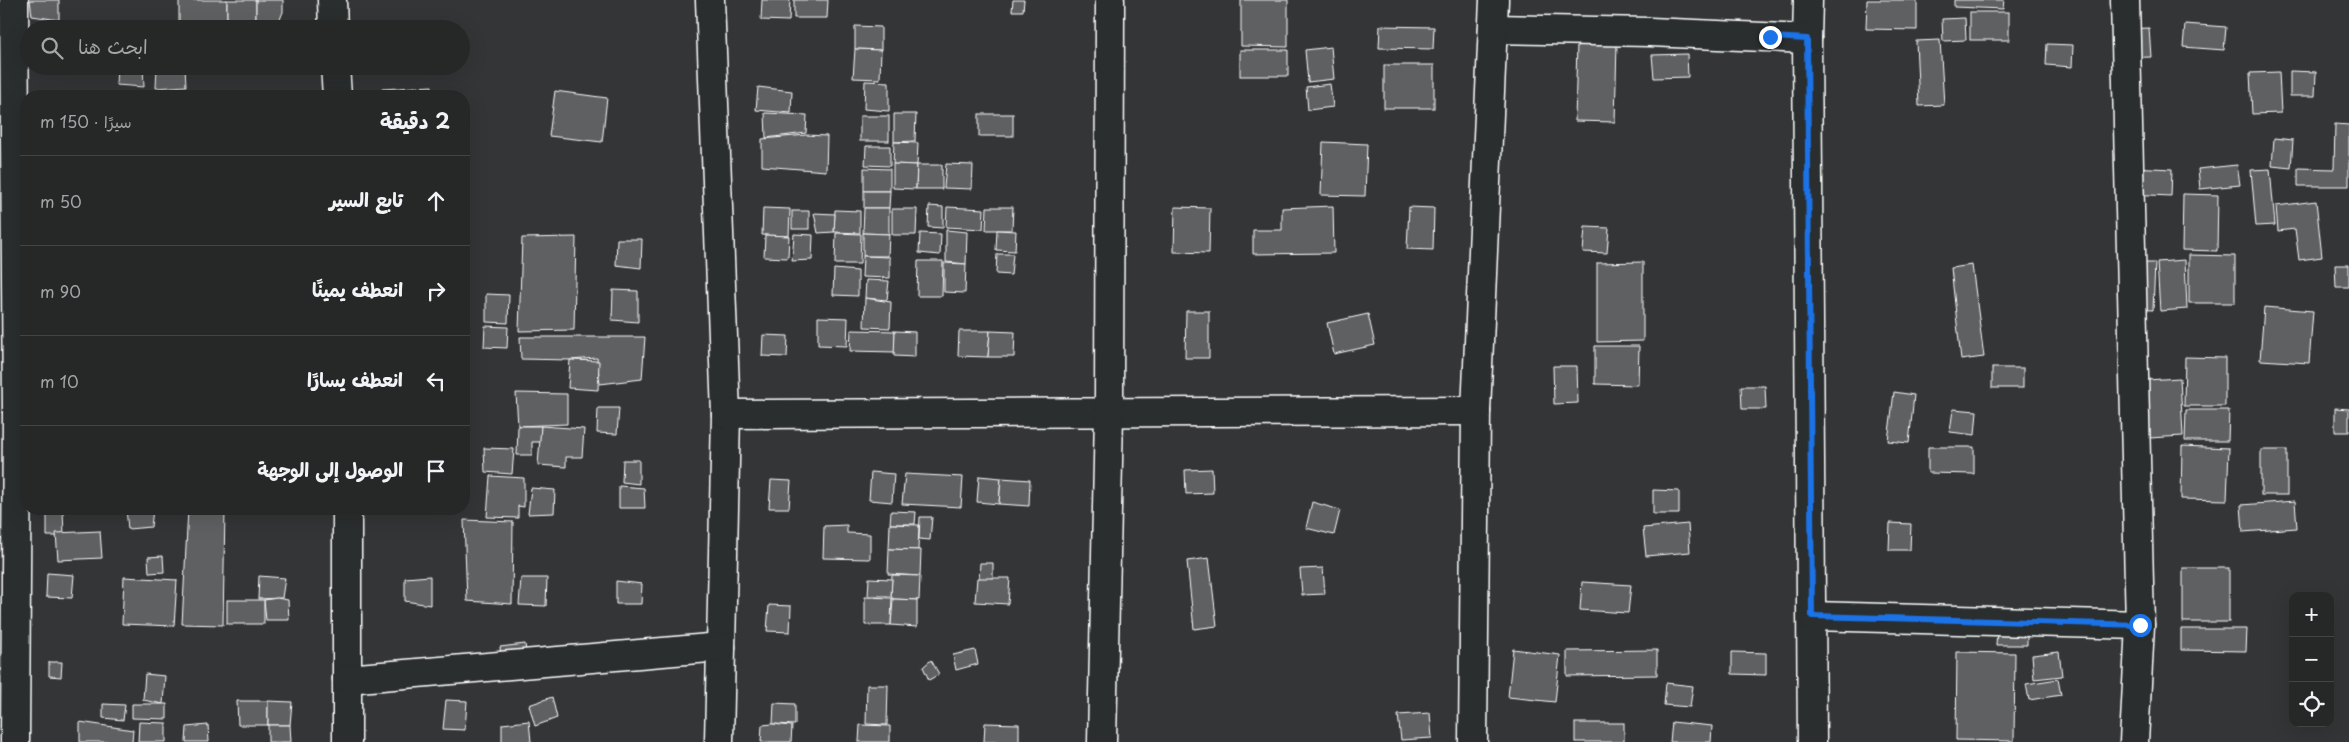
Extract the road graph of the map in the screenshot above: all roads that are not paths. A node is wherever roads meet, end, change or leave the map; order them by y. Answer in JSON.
{"nodes":[{"id":1,"x":14,"y":0,"type":"edge"},
{"id":2,"x":332,"y":0,"type":"edge"},
{"id":3,"x":710,"y":0,"type":"edge"},
{"id":4,"x":1110,"y":0,"type":"edge"},
{"id":5,"x":1494,"y":0,"type":"edge"},
{"id":6,"x":1808,"y":0,"type":"edge"},
{"id":7,"x":2125,"y":0,"type":"edge"},
{"id":8,"x":333,"y":20,"type":"edge"},
{"id":9,"x":1493,"y":29,"type":"junction"},
{"id":10,"x":1807,"y":39,"type":"junction"},
{"id":11,"x":336,"y":75,"type":"edge"},
{"id":12,"x":337,"y":90,"type":"edge"},
{"id":13,"x":1476,"y":411,"type":"junction"},
{"id":14,"x":14,"y":413,"type":"edge"},
{"id":15,"x":726,"y":414,"type":"junction"},
{"id":16,"x":1109,"y":414,"type":"junction"},
{"id":17,"x":347,"y":515,"type":"edge"},
{"id":18,"x":1812,"y":616,"type":"junction"},
{"id":19,"x":2140,"y":625,"type":"junction"},
{"id":20,"x":721,"y":647,"type":"junction"},
{"id":21,"x":348,"y":679,"type":"junction"},
{"id":22,"x":15,"y":742,"type":"edge"},
{"id":23,"x":347,"y":742,"type":"edge"},
{"id":24,"x":719,"y":742,"type":"edge"},
{"id":25,"x":1102,"y":742,"type":"edge"},
{"id":26,"x":1473,"y":742,"type":"edge"},
{"id":27,"x":1812,"y":742,"type":"edge"},
{"id":28,"x":2134,"y":742,"type":"edge"}],
"edges":[{"from":1,"to":14,"type":"street"},
{"from":2,"to":8,"type":"street"},
{"from":3,"to":15,"type":"street"},
{"from":4,"to":16,"type":"street"},
{"from":5,"to":9,"type":"street"},
{"from":6,"to":10,"type":"street"},
{"from":7,"to":19,"type":"street"},
{"from":9,"to":10,"type":"street"},
{"from":9,"to":13,"type":"street"},
{"from":10,"to":18,"type":"street"},
{"from":11,"to":12,"type":"street"},
{"from":13,"to":16,"type":"street"},
{"from":13,"to":26,"type":"street"},
{"from":14,"to":22,"type":"street"},
{"from":15,"to":16,"type":"street"},
{"from":15,"to":20,"type":"street"},
{"from":16,"to":25,"type":"street"},
{"from":17,"to":21,"type":"street"},
{"from":18,"to":19,"type":"street"},
{"from":18,"to":27,"type":"street"},
{"from":19,"to":28,"type":"street"},
{"from":20,"to":21,"type":"street"},
{"from":20,"to":24,"type":"street"},
{"from":21,"to":23,"type":"street"}]}
